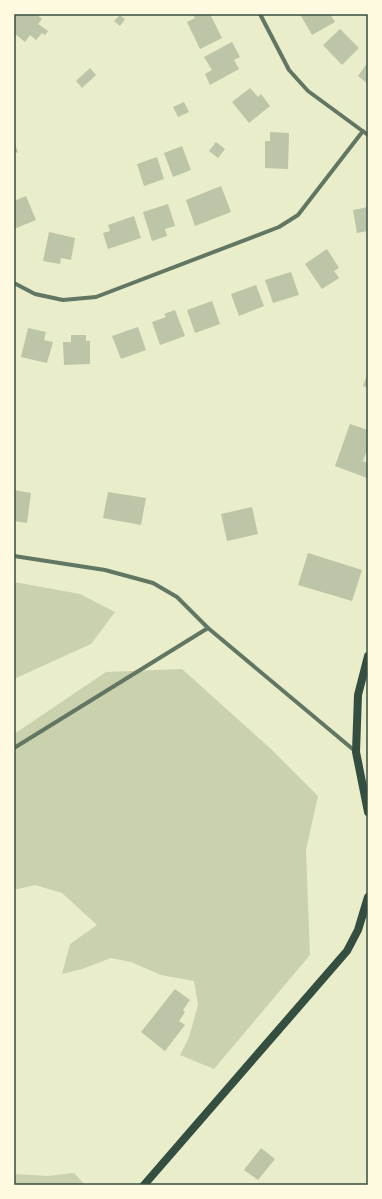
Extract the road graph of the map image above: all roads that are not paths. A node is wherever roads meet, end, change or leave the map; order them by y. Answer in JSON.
{"nodes":[{"id":1,"x":260,"y":14,"type":"edge"},
{"id":2,"x":363,"y":131,"type":"junction"},
{"id":3,"x":368,"y":135,"type":"edge"},
{"id":4,"x":14,"y":283,"type":"edge"},
{"id":5,"x":14,"y":556,"type":"edge"},
{"id":6,"x":208,"y":628,"type":"junction"},
{"id":7,"x":368,"y":656,"type":"edge"},
{"id":8,"x":14,"y":748,"type":"edge"},
{"id":9,"x":356,"y":752,"type":"junction"},
{"id":10,"x":368,"y":812,"type":"edge"},
{"id":11,"x":368,"y":897,"type":"edge"},
{"id":12,"x":144,"y":1185,"type":"edge"}],
"edges":[{"from":1,"to":2,"type":"street"},
{"from":2,"to":3,"type":"street"},
{"from":2,"to":4,"type":"street"},
{"from":5,"to":6,"type":"street"},
{"from":6,"to":8,"type":"street"},
{"from":6,"to":9,"type":"street"},
{"from":7,"to":9,"type":"main road"},
{"from":9,"to":10,"type":"main road"},
{"from":11,"to":12,"type":"main road"}]}
